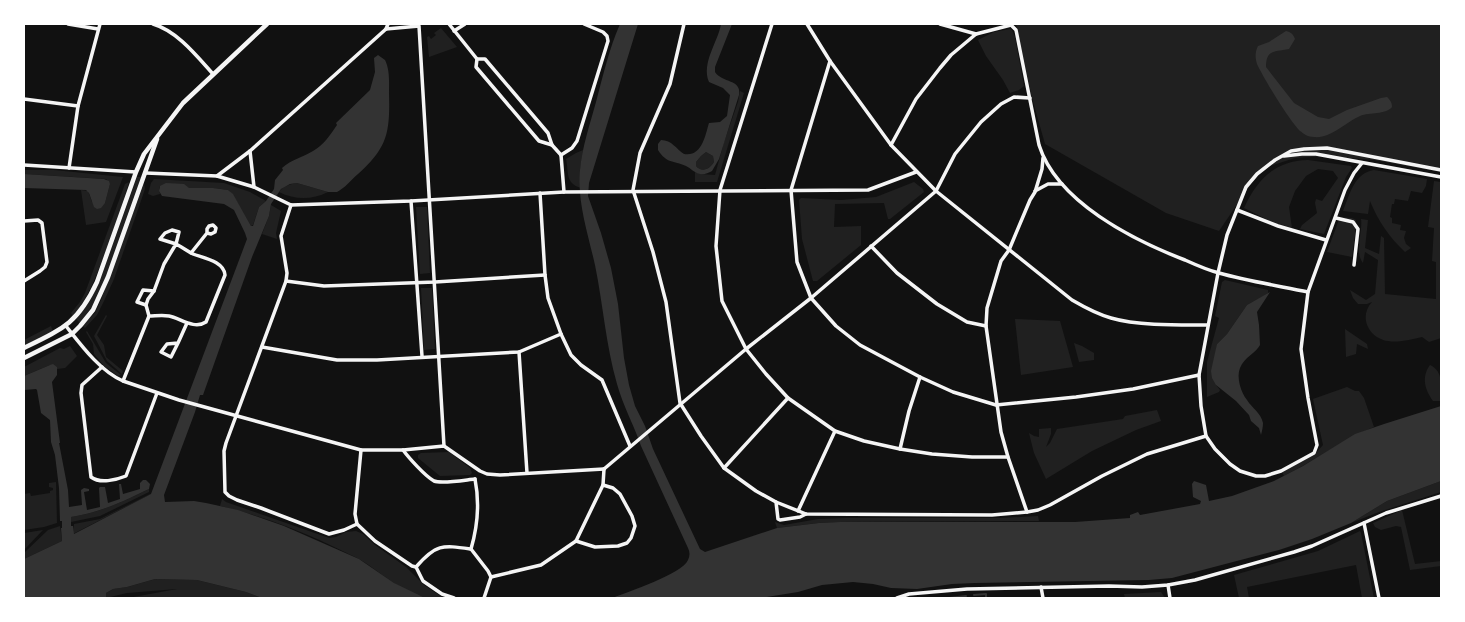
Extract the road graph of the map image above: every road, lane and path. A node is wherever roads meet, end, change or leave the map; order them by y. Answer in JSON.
{"nodes":[{"id":1,"x":68,"y":24,"type":"edge"},
{"id":2,"x":100,"y":24,"type":"edge"},
{"id":3,"x":153,"y":24,"type":"edge"},
{"id":4,"x":267,"y":24,"type":"edge"},
{"id":5,"x":388,"y":24,"type":"edge"},
{"id":6,"x":449,"y":24,"type":"edge"},
{"id":7,"x":465,"y":24,"type":"edge"},
{"id":8,"x":584,"y":24,"type":"edge"},
{"id":9,"x":684,"y":24,"type":"edge"},
{"id":10,"x":772,"y":24,"type":"edge"},
{"id":11,"x":807,"y":24,"type":"edge"},
{"id":12,"x":940,"y":24,"type":"edge"},
{"id":13,"x":419,"y":25,"type":"edge"},
{"id":14,"x":1011,"y":25,"type":"edge"},
{"id":15,"x":954,"y":26,"type":"edge"},
{"id":16,"x":98,"y":29,"type":"junction"},
{"id":17,"x":386,"y":29,"type":"junction"},
{"id":18,"x":454,"y":31,"type":"junction"},
{"id":19,"x":976,"y":34,"type":"junction"},
{"id":20,"x":476,"y":57,"type":"junction"},
{"id":21,"x":830,"y":61,"type":"junction"},
{"id":22,"x":213,"y":74,"type":"junction"},
{"id":23,"x":1030,"y":98,"type":"junction"},
{"id":24,"x":24,"y":99,"type":"edge"},
{"id":25,"x":78,"y":106,"type":"junction"},
{"id":26,"x":160,"y":134,"type":"junction"},
{"id":27,"x":552,"y":145,"type":"junction"},
{"id":28,"x":891,"y":145,"type":"junction"},
{"id":29,"x":250,"y":151,"type":"junction"},
{"id":30,"x":561,"y":155,"type":"junction"},
{"id":31,"x":1281,"y":157,"type":"junction"},
{"id":32,"x":1043,"y":158,"type":"junction"},
{"id":33,"x":1362,"y":163,"type":"junction"},
{"id":34,"x":24,"y":165,"type":"edge"},
{"id":35,"x":69,"y":168,"type":"junction"},
{"id":36,"x":1441,"y":170,"type":"edge"},
{"id":37,"x":136,"y":172,"type":"junction"},
{"id":38,"x":916,"y":172,"type":"junction"},
{"id":39,"x":146,"y":173,"type":"junction"},
{"id":40,"x":217,"y":176,"type":"junction"},
{"id":41,"x":1441,"y":177,"type":"edge"},
{"id":42,"x":1062,"y":184,"type":"junction"},
{"id":43,"x":254,"y":187,"type":"junction"},
{"id":44,"x":633,"y":190,"type":"junction"},
{"id":45,"x":720,"y":190,"type":"junction"},
{"id":46,"x":791,"y":190,"type":"junction"},
{"id":47,"x":936,"y":191,"type":"junction"},
{"id":48,"x":564,"y":192,"type":"junction"},
{"id":49,"x":1035,"y":192,"type":"junction"},
{"id":50,"x":540,"y":193,"type":"junction"},
{"id":51,"x":430,"y":200,"type":"junction"},
{"id":52,"x":411,"y":202,"type":"junction"},
{"id":53,"x":291,"y":205,"type":"junction"},
{"id":54,"x":1237,"y":210,"type":"junction"},
{"id":55,"x":1336,"y":218,"type":"junction"},
{"id":56,"x":24,"y":221,"type":"edge"},
{"id":57,"x":207,"y":233,"type":"dead end"},
{"id":58,"x":1326,"y":240,"type":"junction"},
{"id":59,"x":176,"y":244,"type":"junction"},
{"id":60,"x":871,"y":246,"type":"junction"},
{"id":61,"x":1008,"y":250,"type":"junction"},
{"id":62,"x":192,"y":253,"type":"junction"},
{"id":63,"x":1354,"y":265,"type":"dead end"},
{"id":64,"x":1218,"y":273,"type":"junction"},
{"id":65,"x":545,"y":274,"type":"junction"},
{"id":66,"x":24,"y":281,"type":"edge"},
{"id":67,"x":286,"y":281,"type":"junction"},
{"id":68,"x":435,"y":282,"type":"junction"},
{"id":69,"x":417,"y":283,"type":"junction"},
{"id":70,"x":154,"y":291,"type":"junction"},
{"id":71,"x":1308,"y":292,"type":"junction"},
{"id":72,"x":811,"y":298,"type":"junction"},
{"id":73,"x":146,"y":305,"type":"junction"},
{"id":74,"x":149,"y":316,"type":"junction"},
{"id":75,"x":187,"y":323,"type":"junction"},
{"id":76,"x":1208,"y":325,"type":"junction"},
{"id":77,"x":66,"y":326,"type":"junction"},
{"id":78,"x":986,"y":326,"type":"junction"},
{"id":79,"x":72,"y":334,"type":"junction"},
{"id":80,"x":561,"y":334,"type":"junction"},
{"id":81,"x":178,"y":343,"type":"junction"},
{"id":82,"x":262,"y":347,"type":"junction"},
{"id":83,"x":24,"y":348,"type":"edge"},
{"id":84,"x":746,"y":349,"type":"junction"},
{"id":85,"x":519,"y":352,"type":"junction"},
{"id":86,"x":422,"y":356,"type":"junction"},
{"id":87,"x":439,"y":357,"type":"junction"},
{"id":88,"x":24,"y":358,"type":"edge"},
{"id":89,"x":102,"y":367,"type":"junction"},
{"id":90,"x":1199,"y":375,"type":"junction"},
{"id":91,"x":920,"y":377,"type":"junction"},
{"id":92,"x":123,"y":381,"type":"junction"},
{"id":93,"x":157,"y":393,"type":"junction"},
{"id":94,"x":788,"y":398,"type":"junction"},
{"id":95,"x":680,"y":403,"type":"junction"},
{"id":96,"x":996,"y":405,"type":"junction"},
{"id":97,"x":237,"y":415,"type":"junction"},
{"id":98,"x":835,"y":431,"type":"junction"},
{"id":99,"x":1206,"y":436,"type":"junction"},
{"id":100,"x":444,"y":446,"type":"junction"},
{"id":101,"x":630,"y":446,"type":"junction"},
{"id":102,"x":900,"y":449,"type":"junction"},
{"id":103,"x":361,"y":450,"type":"junction"},
{"id":104,"x":403,"y":450,"type":"junction"},
{"id":105,"x":1008,"y":457,"type":"junction"},
{"id":106,"x":724,"y":468,"type":"junction"},
{"id":107,"x":604,"y":469,"type":"junction"},
{"id":108,"x":480,"y":471,"type":"junction"},
{"id":109,"x":527,"y":473,"type":"junction"},
{"id":110,"x":475,"y":479,"type":"junction"},
{"id":111,"x":603,"y":485,"type":"junction"},
{"id":112,"x":1441,"y":496,"type":"edge"},
{"id":113,"x":776,"y":502,"type":"junction"},
{"id":114,"x":798,"y":511,"type":"junction"},
{"id":115,"x":1027,"y":512,"type":"junction"},
{"id":116,"x":806,"y":514,"type":"junction"},
{"id":117,"x":1364,"y":523,"type":"junction"},
{"id":118,"x":357,"y":524,"type":"junction"},
{"id":119,"x":576,"y":541,"type":"junction"},
{"id":120,"x":470,"y":549,"type":"junction"},
{"id":121,"x":416,"y":567,"type":"junction"},
{"id":122,"x":491,"y":577,"type":"junction"},
{"id":123,"x":1168,"y":585,"type":"junction"},
{"id":124,"x":1041,"y":587,"type":"junction"},
{"id":125,"x":454,"y":598,"type":"edge"},
{"id":126,"x":484,"y":598,"type":"edge"},
{"id":127,"x":897,"y":598,"type":"edge"},
{"id":128,"x":1043,"y":598,"type":"edge"},
{"id":129,"x":1170,"y":598,"type":"edge"},
{"id":130,"x":1379,"y":598,"type":"edge"}],
"edges":[{"from":1,"to":16,"type":"street"},
{"from":2,"to":16,"type":"street"},
{"from":3,"to":22,"type":"street"},
{"from":4,"to":22,"type":"main road"},
{"from":5,"to":17,"type":"street"},
{"from":6,"to":18,"type":"street"},
{"from":7,"to":18,"type":"street"},
{"from":8,"to":30,"type":"street"},
{"from":9,"to":44,"type":"street"},
{"from":10,"to":45,"type":"street"},
{"from":11,"to":21,"type":"street"},
{"from":12,"to":15,"type":"street"},
{"from":13,"to":17,"type":"street"},
{"from":13,"to":51,"type":"street"},
{"from":14,"to":19,"type":"street"},
{"from":14,"to":23,"type":"street"},
{"from":15,"to":19,"type":"street"},
{"from":16,"to":25,"type":"street"},
{"from":17,"to":29,"type":"street"},
{"from":18,"to":20,"type":"street"},
{"from":19,"to":28,"type":"street"},
{"from":20,"to":27,"type":"street"},
{"from":20,"to":27,"type":"street"},
{"from":21,"to":28,"type":"street"},
{"from":21,"to":46,"type":"street"},
{"from":22,"to":26,"type":"main road"},
{"from":23,"to":32,"type":"street"},
{"from":23,"to":47,"type":"street"},
{"from":24,"to":25,"type":"street"},
{"from":25,"to":35,"type":"street"},
{"from":26,"to":37,"type":"main road"},
{"from":26,"to":39,"type":"main road"},
{"from":27,"to":30,"type":"street"},
{"from":28,"to":38,"type":"street"},
{"from":29,"to":40,"type":"street"},
{"from":29,"to":43,"type":"street"},
{"from":30,"to":48,"type":"street"},
{"from":31,"to":33,"type":"street"},
{"from":31,"to":36,"type":"street"},
{"from":31,"to":54,"type":"street"},
{"from":32,"to":42,"type":"street"},
{"from":32,"to":49,"type":"street"},
{"from":33,"to":41,"type":"street"},
{"from":33,"to":55,"type":"street"},
{"from":34,"to":35,"type":"street"},
{"from":35,"to":37,"type":"street"},
{"from":37,"to":77,"type":"main road"},
{"from":38,"to":46,"type":"street"},
{"from":38,"to":47,"type":"street"},
{"from":39,"to":40,"type":"street"},
{"from":39,"to":79,"type":"main road"},
{"from":40,"to":43,"type":"street"},
{"from":42,"to":49,"type":"street"},
{"from":42,"to":64,"type":"street"},
{"from":43,"to":53,"type":"street"},
{"from":44,"to":45,"type":"street"},
{"from":44,"to":48,"type":"street"},
{"from":44,"to":95,"type":"street"},
{"from":45,"to":46,"type":"street"},
{"from":45,"to":84,"type":"street"},
{"from":46,"to":72,"type":"street"},
{"from":47,"to":60,"type":"street"},
{"from":47,"to":61,"type":"street"},
{"from":48,"to":50,"type":"street"},
{"from":49,"to":61,"type":"street"},
{"from":50,"to":51,"type":"street"},
{"from":50,"to":65,"type":"street"},
{"from":51,"to":52,"type":"street"},
{"from":51,"to":68,"type":"street"},
{"from":52,"to":53,"type":"street"},
{"from":52,"to":69,"type":"street"},
{"from":53,"to":67,"type":"street"},
{"from":54,"to":58,"type":"street"},
{"from":54,"to":64,"type":"street"},
{"from":55,"to":58,"type":"street"},
{"from":55,"to":63,"type":"street"},
{"from":56,"to":66,"type":"street"},
{"from":57,"to":62,"type":"street"},
{"from":58,"to":71,"type":"street"},
{"from":59,"to":59,"type":"street"},
{"from":59,"to":62,"type":"street"},
{"from":59,"to":70,"type":"street"},
{"from":60,"to":72,"type":"street"},
{"from":60,"to":78,"type":"street"},
{"from":61,"to":76,"type":"street"},
{"from":61,"to":78,"type":"street"},
{"from":62,"to":75,"type":"street"},
{"from":64,"to":71,"type":"street"},
{"from":64,"to":76,"type":"street"},
{"from":65,"to":68,"type":"street"},
{"from":65,"to":80,"type":"street"},
{"from":67,"to":69,"type":"street"},
{"from":67,"to":82,"type":"street"},
{"from":68,"to":69,"type":"street"},
{"from":68,"to":87,"type":"street"},
{"from":69,"to":86,"type":"street"},
{"from":70,"to":73,"type":"street"},
{"from":70,"to":73,"type":"street"},
{"from":71,"to":99,"type":"street"},
{"from":72,"to":84,"type":"street"},
{"from":72,"to":91,"type":"street"},
{"from":73,"to":74,"type":"street"},
{"from":74,"to":75,"type":"street"},
{"from":74,"to":92,"type":"street"},
{"from":75,"to":81,"type":"street"},
{"from":76,"to":90,"type":"street"},
{"from":77,"to":79,"type":"street"},
{"from":77,"to":83,"type":"main road"},
{"from":78,"to":96,"type":"street"},
{"from":79,"to":88,"type":"main road"},
{"from":79,"to":89,"type":"street"},
{"from":80,"to":85,"type":"street"},
{"from":80,"to":101,"type":"street"},
{"from":81,"to":81,"type":"street"},
{"from":82,"to":86,"type":"street"},
{"from":82,"to":97,"type":"street"},
{"from":84,"to":94,"type":"street"},
{"from":84,"to":95,"type":"street"},
{"from":85,"to":87,"type":"street"},
{"from":85,"to":109,"type":"street"},
{"from":86,"to":87,"type":"street"},
{"from":87,"to":100,"type":"street"},
{"from":89,"to":92,"type":"street"},
{"from":89,"to":93,"type":"street"},
{"from":90,"to":96,"type":"street"},
{"from":90,"to":99,"type":"street"},
{"from":91,"to":96,"type":"street"},
{"from":91,"to":102,"type":"street"},
{"from":92,"to":93,"type":"street"},
{"from":93,"to":97,"type":"street"},
{"from":94,"to":98,"type":"street"},
{"from":94,"to":106,"type":"street"},
{"from":95,"to":101,"type":"street"},
{"from":95,"to":106,"type":"street"},
{"from":96,"to":105,"type":"street"},
{"from":97,"to":103,"type":"street"},
{"from":97,"to":118,"type":"street"},
{"from":98,"to":102,"type":"street"},
{"from":98,"to":114,"type":"street"},
{"from":99,"to":115,"type":"street"},
{"from":100,"to":104,"type":"street"},
{"from":100,"to":108,"type":"street"},
{"from":101,"to":107,"type":"street"},
{"from":102,"to":105,"type":"street"},
{"from":103,"to":104,"type":"street"},
{"from":103,"to":118,"type":"street"},
{"from":104,"to":110,"type":"street"},
{"from":105,"to":115,"type":"street"},
{"from":106,"to":113,"type":"street"},
{"from":107,"to":109,"type":"street"},
{"from":107,"to":111,"type":"street"},
{"from":108,"to":109,"type":"street"},
{"from":108,"to":110,"type":"street"},
{"from":110,"to":120,"type":"street"},
{"from":111,"to":119,"type":"street"},
{"from":111,"to":119,"type":"street"},
{"from":112,"to":117,"type":"street"},
{"from":113,"to":114,"type":"street"},
{"from":113,"to":116,"type":"street"},
{"from":114,"to":116,"type":"street"},
{"from":115,"to":116,"type":"street"},
{"from":117,"to":123,"type":"street"},
{"from":117,"to":130,"type":"street"},
{"from":118,"to":121,"type":"street"},
{"from":119,"to":122,"type":"street"},
{"from":120,"to":121,"type":"street"},
{"from":120,"to":122,"type":"street"},
{"from":121,"to":125,"type":"street"},
{"from":122,"to":126,"type":"street"},
{"from":123,"to":124,"type":"street"},
{"from":123,"to":129,"type":"street"},
{"from":124,"to":127,"type":"street"},
{"from":124,"to":128,"type":"street"}]}
